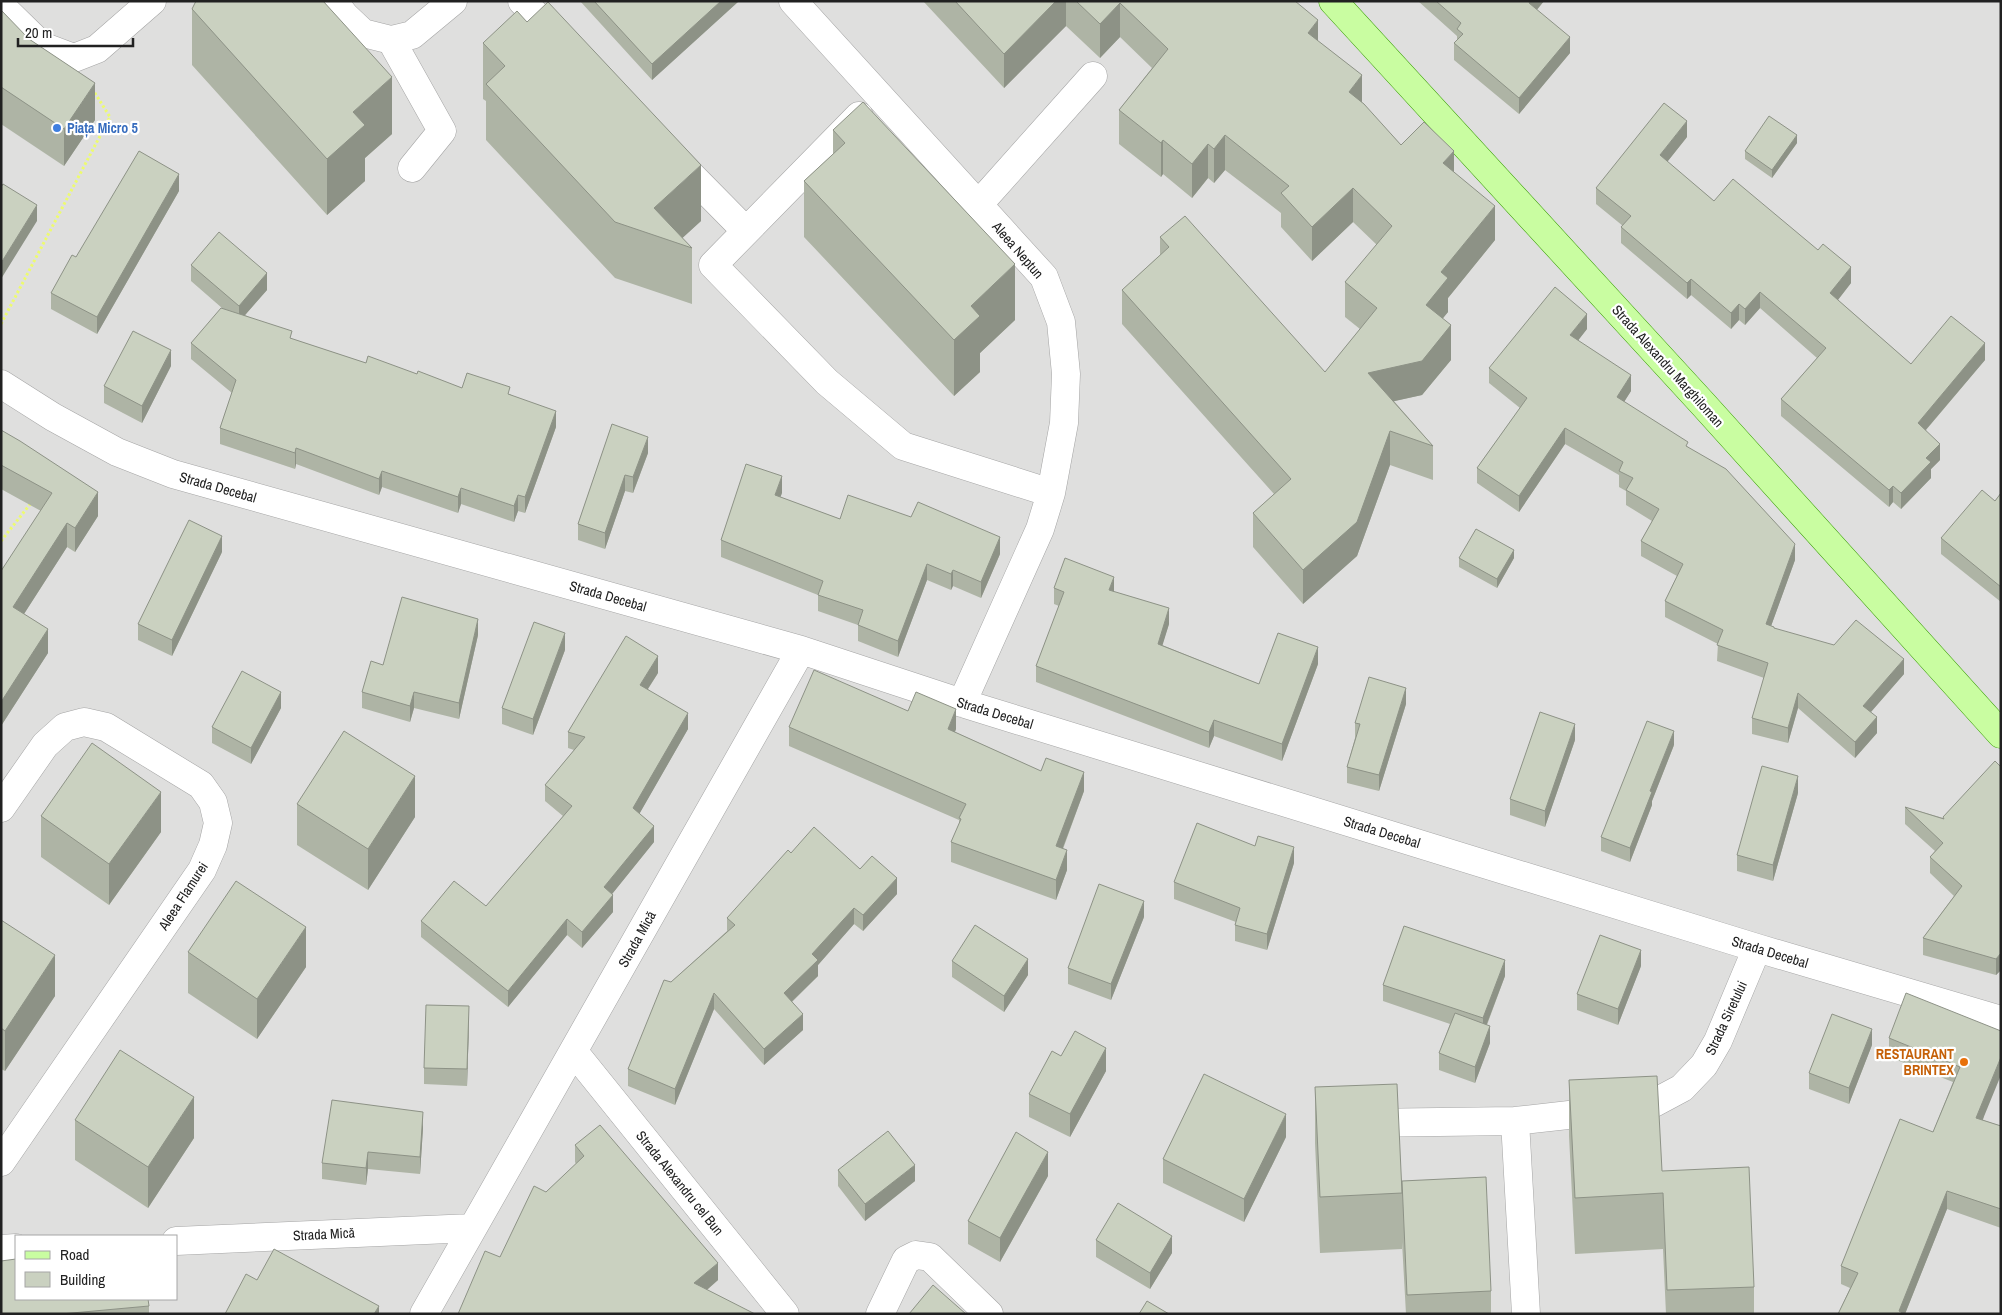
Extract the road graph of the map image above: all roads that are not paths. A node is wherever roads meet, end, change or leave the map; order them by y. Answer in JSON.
{"nodes":[{"id":1,"x":152,"y":1,"type":"edge"},
{"id":2,"x":332,"y":1,"type":"edge"},
{"id":3,"x":453,"y":1,"type":"edge"},
{"id":4,"x":522,"y":1,"type":"edge"},
{"id":5,"x":793,"y":1,"type":"edge"},
{"id":6,"x":1333,"y":1,"type":"edge"},
{"id":7,"x":1,"y":6,"type":"edge"},
{"id":8,"x":391,"y":40,"type":"junction"},
{"id":9,"x":582,"y":62,"type":"edge"},
{"id":10,"x":1093,"y":76,"type":"dead end"},
{"id":11,"x":879,"y":96,"type":"junction"},
{"id":12,"x":661,"y":144,"type":"edge"},
{"id":13,"x":412,"y":168,"type":"dead end"},
{"id":14,"x":978,"y":205,"type":"junction"},
{"id":15,"x":746,"y":231,"type":"junction"},
{"id":16,"x":1,"y":384,"type":"edge"},
{"id":17,"x":1051,"y":493,"type":"junction"},
{"id":18,"x":801,"y":650,"type":"junction"},
{"id":19,"x":962,"y":703,"type":"junction"},
{"id":20,"x":2001,"y":734,"type":"edge"},
{"id":21,"x":1,"y":808,"type":"edge"},
{"id":22,"x":1757,"y":948,"type":"junction"},
{"id":23,"x":2001,"y":1020,"type":"edge"},
{"id":24,"x":574,"y":1052,"type":"junction"},
{"id":25,"x":1515,"y":1121,"type":"junction"},
{"id":26,"x":1344,"y":1124,"type":"edge"},
{"id":27,"x":1,"y":1162,"type":"edge"},
{"id":28,"x":472,"y":1228,"type":"junction"},
{"id":29,"x":178,"y":1241,"type":"edge"},
{"id":30,"x":15,"y":1248,"type":"edge"},
{"id":31,"x":1,"y":1249,"type":"edge"},
{"id":32,"x":424,"y":1314,"type":"edge"},
{"id":33,"x":785,"y":1314,"type":"edge"},
{"id":34,"x":880,"y":1314,"type":"edge"},
{"id":35,"x":989,"y":1314,"type":"edge"},
{"id":36,"x":1526,"y":1314,"type":"edge"}],
"edges":[{"from":1,"to":7,"type":"street"},
{"from":2,"to":8,"type":"street"},
{"from":3,"to":8,"type":"street"},
{"from":4,"to":9,"type":"street"},
{"from":5,"to":11,"type":"street","name":"Aleea Neptun"},
{"from":6,"to":20,"type":"main road","name":"Strada Alexandru Marghiloman"},
{"from":8,"to":13,"type":"street"},
{"from":10,"to":14,"type":"street"},
{"from":11,"to":14,"type":"street","name":"Aleea Neptun"},
{"from":11,"to":15,"type":"street"},
{"from":12,"to":15,"type":"street"},
{"from":14,"to":17,"type":"street","name":"Aleea Neptun"},
{"from":15,"to":17,"type":"street"},
{"from":16,"to":18,"type":"street","name":"Strada Decebal"},
{"from":17,"to":19,"type":"street","name":"Aleea Neptun"},
{"from":18,"to":19,"type":"street","name":"Strada Decebal"},
{"from":18,"to":24,"type":"street","name":"Strada Mică"},
{"from":19,"to":22,"type":"street","name":"Strada Decebal"},
{"from":21,"to":27,"type":"street","name":"Aleea Flamurei"},
{"from":22,"to":23,"type":"street","name":"Strada Decebal"},
{"from":22,"to":25,"type":"street","name":"Strada Siretului"},
{"from":24,"to":28,"type":"street","name":"Strada Mică"},
{"from":24,"to":33,"type":"street","name":"Strada Alexandru cel Bun"},
{"from":25,"to":26,"type":"street","name":"Strada Siretului"},
{"from":25,"to":36,"type":"street"},
{"from":28,"to":29,"type":"street","name":"Strada Mică"},
{"from":28,"to":32,"type":"street","name":"Strada Mică"},
{"from":30,"to":31,"type":"street"},
{"from":34,"to":35,"type":"street"}]}
